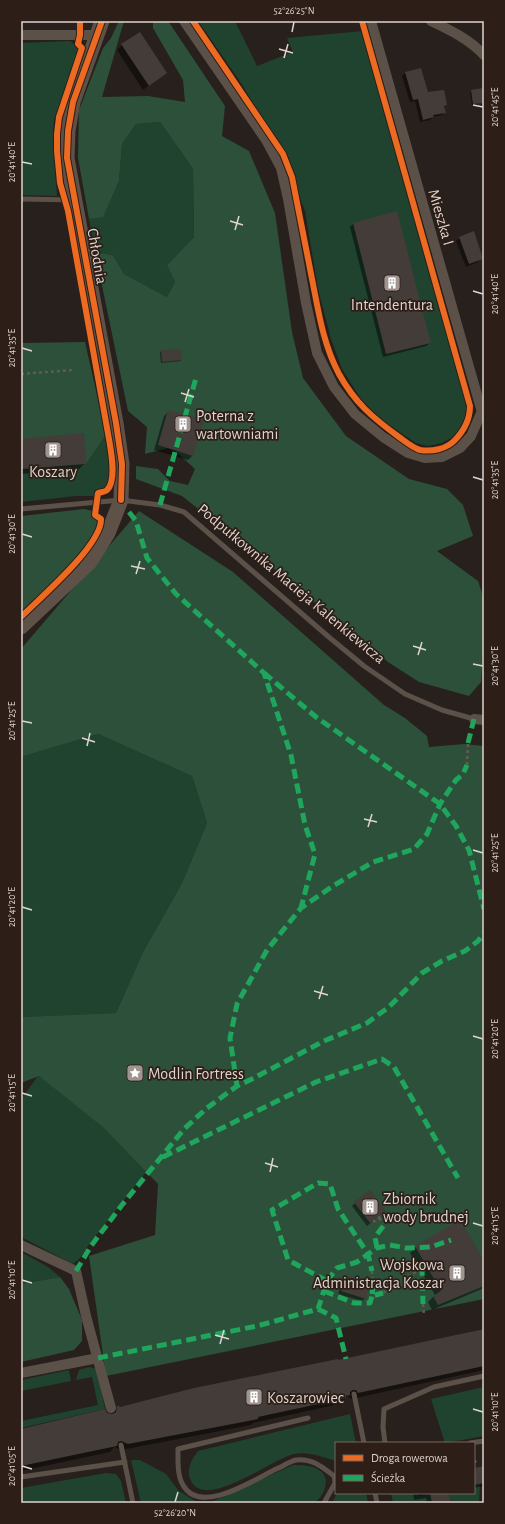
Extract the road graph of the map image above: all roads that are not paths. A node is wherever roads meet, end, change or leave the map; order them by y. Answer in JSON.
{"nodes":[{"id":1,"x":102,"y":21,"type":"edge"},
{"id":2,"x":184,"y":21,"type":"edge"},
{"id":3,"x":371,"y":21,"type":"edge"},
{"id":4,"x":431,"y":21,"type":"edge"},
{"id":5,"x":21,"y":35,"type":"edge"},
{"id":6,"x":96,"y":36,"type":"junction"},
{"id":7,"x":484,"y":55,"type":"edge"},
{"id":8,"x":21,"y":199,"type":"edge"},
{"id":9,"x":75,"y":200,"type":"junction"},
{"id":10,"x":483,"y":415,"type":"edge"},
{"id":11,"x":121,"y":500,"type":"junction"},
{"id":12,"x":21,"y":509,"type":"edge"},
{"id":13,"x":21,"y":627,"type":"edge"},
{"id":14,"x":479,"y":720,"type":"edge"},
{"id":15,"x":21,"y":1245,"type":"edge"},
{"id":16,"x":98,"y":1358,"type":"junction"},
{"id":17,"x":21,"y":1374,"type":"edge"},
{"id":18,"x":484,"y":1376,"type":"edge"},
{"id":19,"x":354,"y":1394,"type":"dead end"},
{"id":20,"x":111,"y":1408,"type":"dead end"},
{"id":21,"x":308,"y":1418,"type":"dead end"},
{"id":22,"x":364,"y":1442,"type":"edge"},
{"id":23,"x":385,"y":1442,"type":"edge"},
{"id":24,"x":121,"y":1445,"type":"dead end"},
{"id":25,"x":125,"y":1462,"type":"junction"},
{"id":26,"x":335,"y":1476,"type":"edge"},
{"id":27,"x":21,"y":1477,"type":"edge"},
{"id":28,"x":134,"y":1503,"type":"edge"},
{"id":29,"x":324,"y":1503,"type":"edge"}],
"edges":[{"from":1,"to":6,"type":"street","name":"Chłodnia"},
{"from":2,"to":10,"type":"street"},
{"from":3,"to":10,"type":"street","name":"Mieszka I"},
{"from":4,"to":7,"type":"street"},
{"from":5,"to":6,"type":"street"},
{"from":6,"to":9,"type":"street","name":"Chłodnia"},
{"from":8,"to":9,"type":"lane"},
{"from":9,"to":11,"type":"street","name":"Chłodnia"},
{"from":11,"to":12,"type":"lane","name":"Podpułkownika Macieja Kalenkiewicza"},
{"from":11,"to":13,"type":"street","name":"Chłodnia"},
{"from":11,"to":14,"type":"lane","name":"Podpułkownika Macieja Kalenkiewicza"},
{"from":15,"to":16,"type":"street"},
{"from":16,"to":17,"type":"street"},
{"from":16,"to":20,"type":"street"},
{"from":18,"to":23,"type":"lane"},
{"from":19,"to":22,"type":"lane"},
{"from":21,"to":26,"type":"lane"},
{"from":24,"to":25,"type":"lane"},
{"from":25,"to":27,"type":"lane"},
{"from":25,"to":28,"type":"lane"},
{"from":26,"to":29,"type":"lane"}]}
